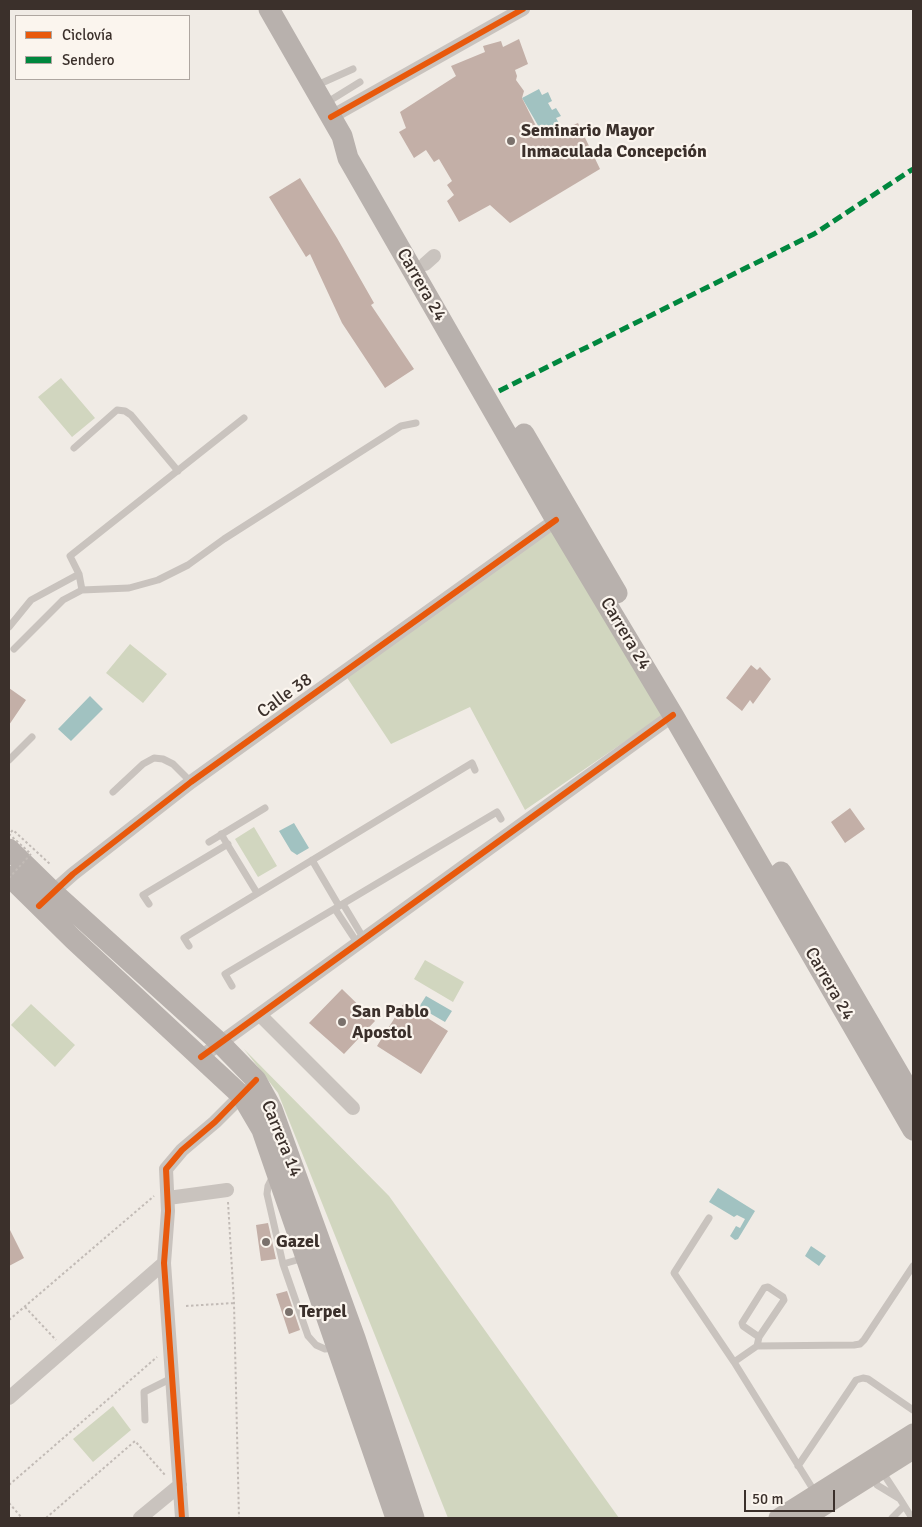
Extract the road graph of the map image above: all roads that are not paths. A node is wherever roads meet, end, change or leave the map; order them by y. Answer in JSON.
{"nodes":[{"id":1,"x":269,"y":9,"type":"edge"},
{"id":2,"x":523,"y":9,"type":"edge"},
{"id":3,"x":353,"y":69,"type":"dead end"},
{"id":4,"x":360,"y":82,"type":"dead end"},
{"id":5,"x":323,"y":103,"type":"junction"},
{"id":6,"x":424,"y":264,"type":"junction"},
{"id":7,"x":244,"y":418,"type":"dead end"},
{"id":8,"x":416,"y":422,"type":"dead end"},
{"id":9,"x":74,"y":448,"type":"dead end"},
{"id":10,"x":178,"y":471,"type":"junction"},
{"id":11,"x":556,"y":520,"type":"junction"},
{"id":12,"x":79,"y":574,"type":"junction"},
{"id":13,"x":82,"y":590,"type":"junction"},
{"id":14,"x":9,"y":627,"type":"edge"},
{"id":15,"x":14,"y":649,"type":"dead end"},
{"id":16,"x":678,"y":710,"type":"junction"},
{"id":17,"x":32,"y":737,"type":"dead end"},
{"id":18,"x":9,"y":760,"type":"edge"},
{"id":19,"x":475,"y":770,"type":"dead end"},
{"id":20,"x":191,"y":782,"type":"junction"},
{"id":21,"x":113,"y":792,"type":"dead end"},
{"id":22,"x":265,"y":808,"type":"dead end"},
{"id":23,"x":501,"y":819,"type":"dead end"},
{"id":24,"x":222,"y":834,"type":"junction"},
{"id":25,"x":209,"y":842,"type":"dead end"},
{"id":26,"x":228,"y":844,"type":"junction"},
{"id":27,"x":9,"y":849,"type":"edge"},
{"id":28,"x":312,"y":860,"type":"junction"},
{"id":29,"x":9,"y":877,"type":"edge"},
{"id":30,"x":257,"y":893,"type":"junction"},
{"id":31,"x":46,"y":899,"type":"junction"},
{"id":32,"x":149,"y":904,"type":"dead end"},
{"id":33,"x":339,"y":906,"type":"junction"},
{"id":34,"x":81,"y":932,"type":"junction"},
{"id":35,"x":361,"y":941,"type":"junction"},
{"id":36,"x":189,"y":946,"type":"dead end"},
{"id":37,"x":232,"y":986,"type":"dead end"},
{"id":38,"x":260,"y":1015,"type":"junction"},
{"id":39,"x":220,"y":1043,"type":"junction"},
{"id":40,"x":201,"y":1057,"type":"junction"},
{"id":41,"x":256,"y":1080,"type":"junction"},
{"id":42,"x":242,"y":1096,"type":"junction"},
{"id":43,"x":913,"y":1098,"type":"edge"},
{"id":44,"x":353,"y":1108,"type":"dead end"},
{"id":45,"x":913,"y":1130,"type":"edge"},
{"id":46,"x":277,"y":1171,"type":"junction"},
{"id":47,"x":227,"y":1190,"type":"road end"},
{"id":48,"x":161,"y":1197,"type":"junction"},
{"id":49,"x":710,"y":1218,"type":"dead end"},
{"id":50,"x":306,"y":1258,"type":"junction"},
{"id":51,"x":164,"y":1263,"type":"junction"},
{"id":52,"x":283,"y":1264,"type":"junction"},
{"id":53,"x":913,"y":1266,"type":"edge"},
{"id":54,"x":759,"y":1337,"type":"junction"},
{"id":55,"x":347,"y":1343,"type":"junction"},
{"id":56,"x":757,"y":1346,"type":"junction"},
{"id":57,"x":734,"y":1362,"type":"junction"},
{"id":58,"x":172,"y":1378,"type":"junction"},
{"id":59,"x":9,"y":1398,"type":"edge"},
{"id":60,"x":913,"y":1410,"type":"edge"},
{"id":61,"x":145,"y":1420,"type":"dead end"},
{"id":62,"x":913,"y":1433,"type":"edge"},
{"id":63,"x":913,"y":1450,"type":"edge"},
{"id":64,"x":798,"y":1466,"type":"junction"},
{"id":65,"x":868,"y":1466,"type":"junction"},
{"id":66,"x":175,"y":1483,"type":"junction"},
{"id":67,"x":820,"y":1501,"type":"junction"},
{"id":68,"x":904,"y":1506,"type":"junction"},
{"id":69,"x":140,"y":1518,"type":"edge"},
{"id":70,"x":182,"y":1518,"type":"edge"},
{"id":71,"x":396,"y":1518,"type":"edge"},
{"id":72,"x":414,"y":1518,"type":"edge"},
{"id":73,"x":778,"y":1518,"type":"edge"},
{"id":74,"x":805,"y":1518,"type":"edge"},
{"id":75,"x":892,"y":1518,"type":"edge"},
{"id":76,"x":912,"y":1518,"type":"edge"}],
"edges":[{"from":1,"to":5,"type":"main road","name":"Carrera 24"},
{"from":2,"to":5,"type":"street"},
{"from":3,"to":5,"type":"lane"},
{"from":4,"to":5,"type":"lane"},
{"from":5,"to":6,"type":"main road","name":"Carrera 24"},
{"from":6,"to":11,"type":"main road","name":"Carrera 24"},
{"from":6,"to":16,"type":"main road","name":"Carrera 24"},
{"from":7,"to":10,"type":"lane"},
{"from":8,"to":13,"type":"lane"},
{"from":9,"to":10,"type":"lane"},
{"from":10,"to":12,"type":"lane"},
{"from":11,"to":16,"type":"main road","name":"Carrera 24"},
{"from":11,"to":20,"type":"street","name":"Calle 38"},
{"from":12,"to":13,"type":"lane"},
{"from":12,"to":14,"type":"lane"},
{"from":13,"to":15,"type":"lane"},
{"from":16,"to":35,"type":"street"},
{"from":16,"to":43,"type":"main road","name":"Carrera 24"},
{"from":16,"to":45,"type":"main road","name":"Carrera 24"},
{"from":17,"to":18,"type":"lane"},
{"from":19,"to":28,"type":"lane"},
{"from":20,"to":21,"type":"lane"},
{"from":20,"to":31,"type":"street","name":"Calle 38"},
{"from":22,"to":24,"type":"lane"},
{"from":23,"to":33,"type":"lane"},
{"from":24,"to":25,"type":"lane"},
{"from":24,"to":26,"type":"lane"},
{"from":26,"to":30,"type":"lane"},
{"from":26,"to":32,"type":"lane"},
{"from":27,"to":31,"type":"main road","name":"Carrera 14"},
{"from":28,"to":30,"type":"lane"},
{"from":28,"to":33,"type":"lane"},
{"from":29,"to":31,"type":"main road","name":"Carrera 14"},
{"from":30,"to":36,"type":"lane"},
{"from":31,"to":34,"type":"main road","name":"Carrera 14"},
{"from":33,"to":35,"type":"lane"},
{"from":33,"to":37,"type":"lane"},
{"from":34,"to":39,"type":"main road","name":"Carrera 14"},
{"from":34,"to":40,"type":"main road","name":"Carrera 14"},
{"from":35,"to":38,"type":"street"},
{"from":38,"to":39,"type":"street"},
{"from":38,"to":44,"type":"street"},
{"from":39,"to":40,"type":"street"},
{"from":39,"to":41,"type":"main road","name":"Carrera 14"},
{"from":40,"to":42,"type":"main road","name":"Carrera 14"},
{"from":41,"to":42,"type":"street"},
{"from":41,"to":55,"type":"main road","name":"Carrera 14"},
{"from":42,"to":46,"type":"main road","name":"Carrera 14"},
{"from":42,"to":48,"type":"street"},
{"from":46,"to":50,"type":"main road","name":"Carrera 14"},
{"from":46,"to":52,"type":"lane"},
{"from":47,"to":48,"type":"street"},
{"from":48,"to":51,"type":"street"},
{"from":49,"to":57,"type":"lane"},
{"from":50,"to":52,"type":"lane"},
{"from":50,"to":55,"type":"main road","name":"Carrera 14"},
{"from":51,"to":58,"type":"street"},
{"from":51,"to":59,"type":"street"},
{"from":52,"to":55,"type":"lane"},
{"from":53,"to":56,"type":"lane"},
{"from":54,"to":54,"type":"lane"},
{"from":54,"to":56,"type":"lane"},
{"from":55,"to":71,"type":"main road","name":"Carrera 14"},
{"from":55,"to":72,"type":"main road","name":"Carrera 14"},
{"from":56,"to":57,"type":"lane"},
{"from":57,"to":64,"type":"lane"},
{"from":58,"to":61,"type":"lane"},
{"from":58,"to":66,"type":"street"},
{"from":60,"to":64,"type":"lane"},
{"from":62,"to":65,"type":"main road"},
{"from":63,"to":65,"type":"main road"},
{"from":64,"to":67,"type":"lane"},
{"from":65,"to":67,"type":"main road"},
{"from":65,"to":68,"type":"lane"},
{"from":66,"to":69,"type":"street"},
{"from":66,"to":70,"type":"street"},
{"from":67,"to":73,"type":"main road"},
{"from":67,"to":74,"type":"main road"},
{"from":68,"to":75,"type":"lane"},
{"from":68,"to":76,"type":"lane"}]}
